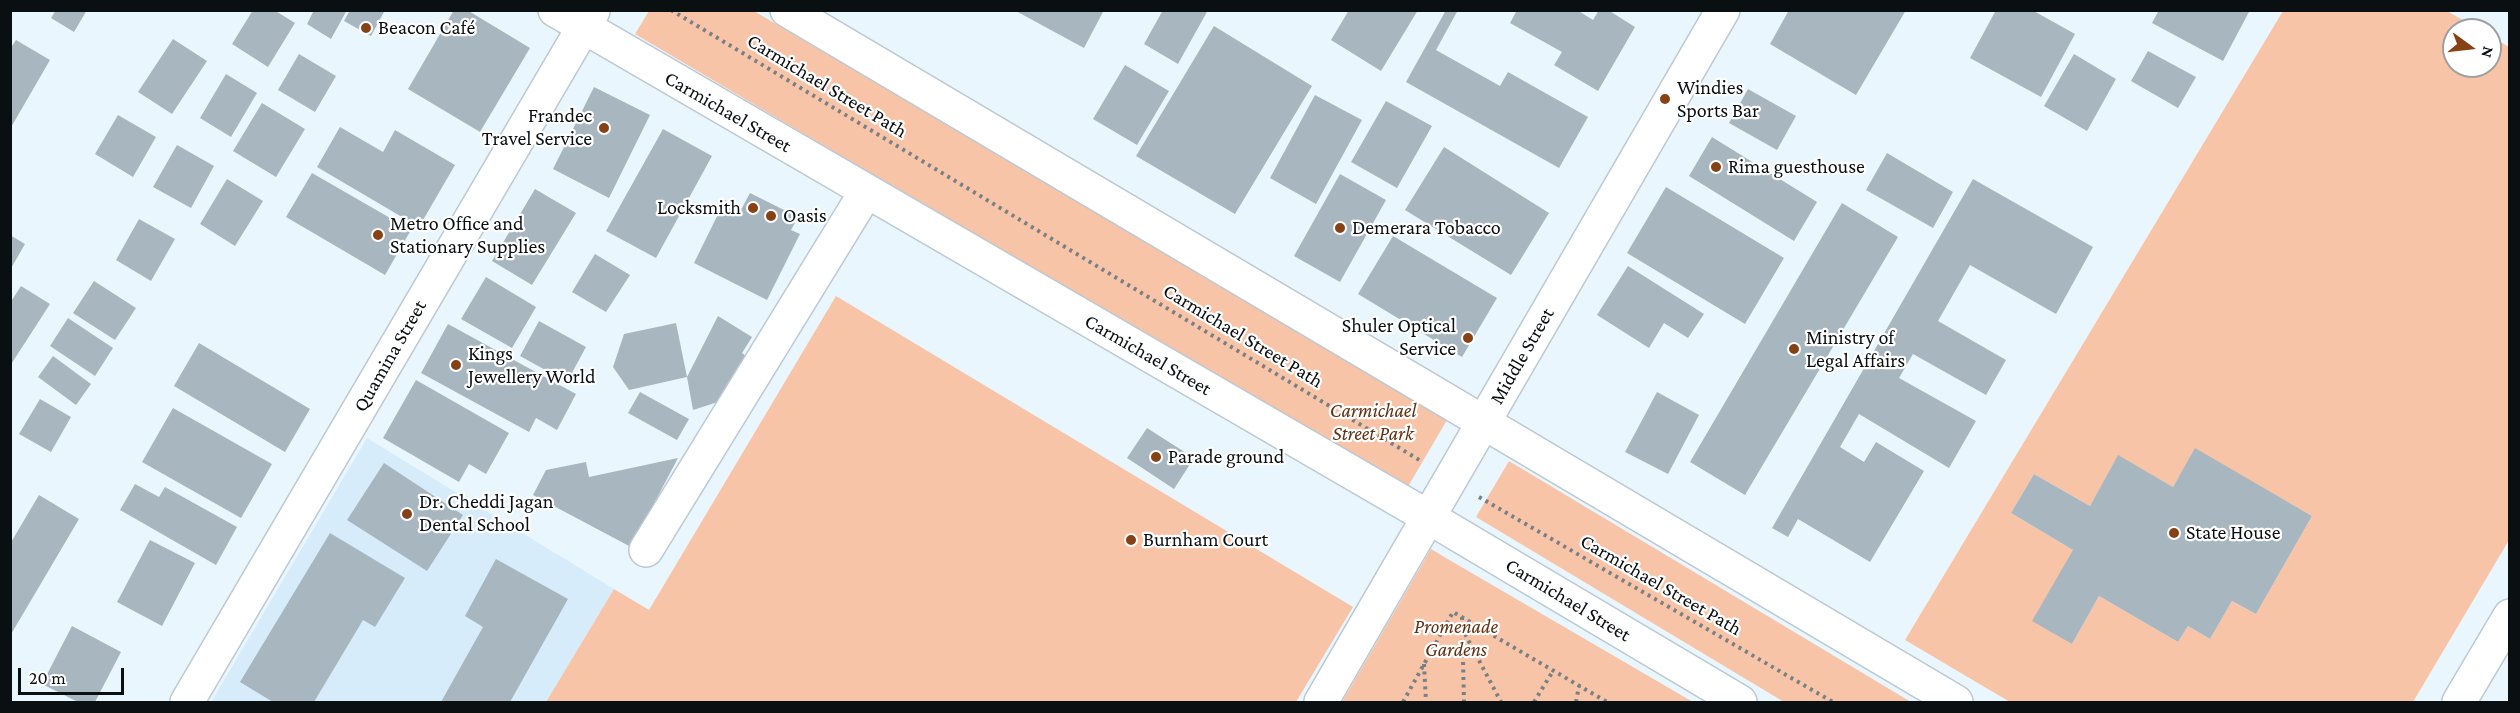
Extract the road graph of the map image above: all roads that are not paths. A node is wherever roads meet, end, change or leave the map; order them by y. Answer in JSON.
{"nodes":[{"id":1,"x":555,"y":10,"type":"edge"},
{"id":2,"x":787,"y":10,"type":"edge"},
{"id":3,"x":1723,"y":10,"type":"edge"},
{"id":4,"x":588,"y":19,"type":"edge"},
{"id":5,"x":866,"y":192,"type":"junction"},
{"id":6,"x":1483,"y":423,"type":"junction"},
{"id":7,"x":1430,"y":519,"type":"junction"},
{"id":8,"x":646,"y":550,"type":"dead end"},
{"id":9,"x":2510,"y":616,"type":"edge"},
{"id":10,"x":188,"y":702,"type":"edge"},
{"id":11,"x":1321,"y":702,"type":"edge"},
{"id":12,"x":1740,"y":702,"type":"edge"},
{"id":13,"x":1956,"y":702,"type":"edge"},
{"id":14,"x":2459,"y":702,"type":"edge"}],
"edges":[{"from":1,"to":4,"type":"street","name":"Carmichael Street"},
{"from":2,"to":6,"type":"street"},
{"from":3,"to":6,"type":"street","name":"Middle Street"},
{"from":4,"to":5,"type":"street","name":"Carmichael Street"},
{"from":4,"to":10,"type":"street","name":"Quamina Street"},
{"from":5,"to":7,"type":"street","name":"Carmichael Street"},
{"from":5,"to":8,"type":"street"},
{"from":6,"to":7,"type":"street","name":"Middle Street"},
{"from":6,"to":13,"type":"street"},
{"from":7,"to":11,"type":"street","name":"Middle Street"},
{"from":7,"to":12,"type":"street","name":"Carmichael Street"},
{"from":9,"to":14,"type":"street"}]}
